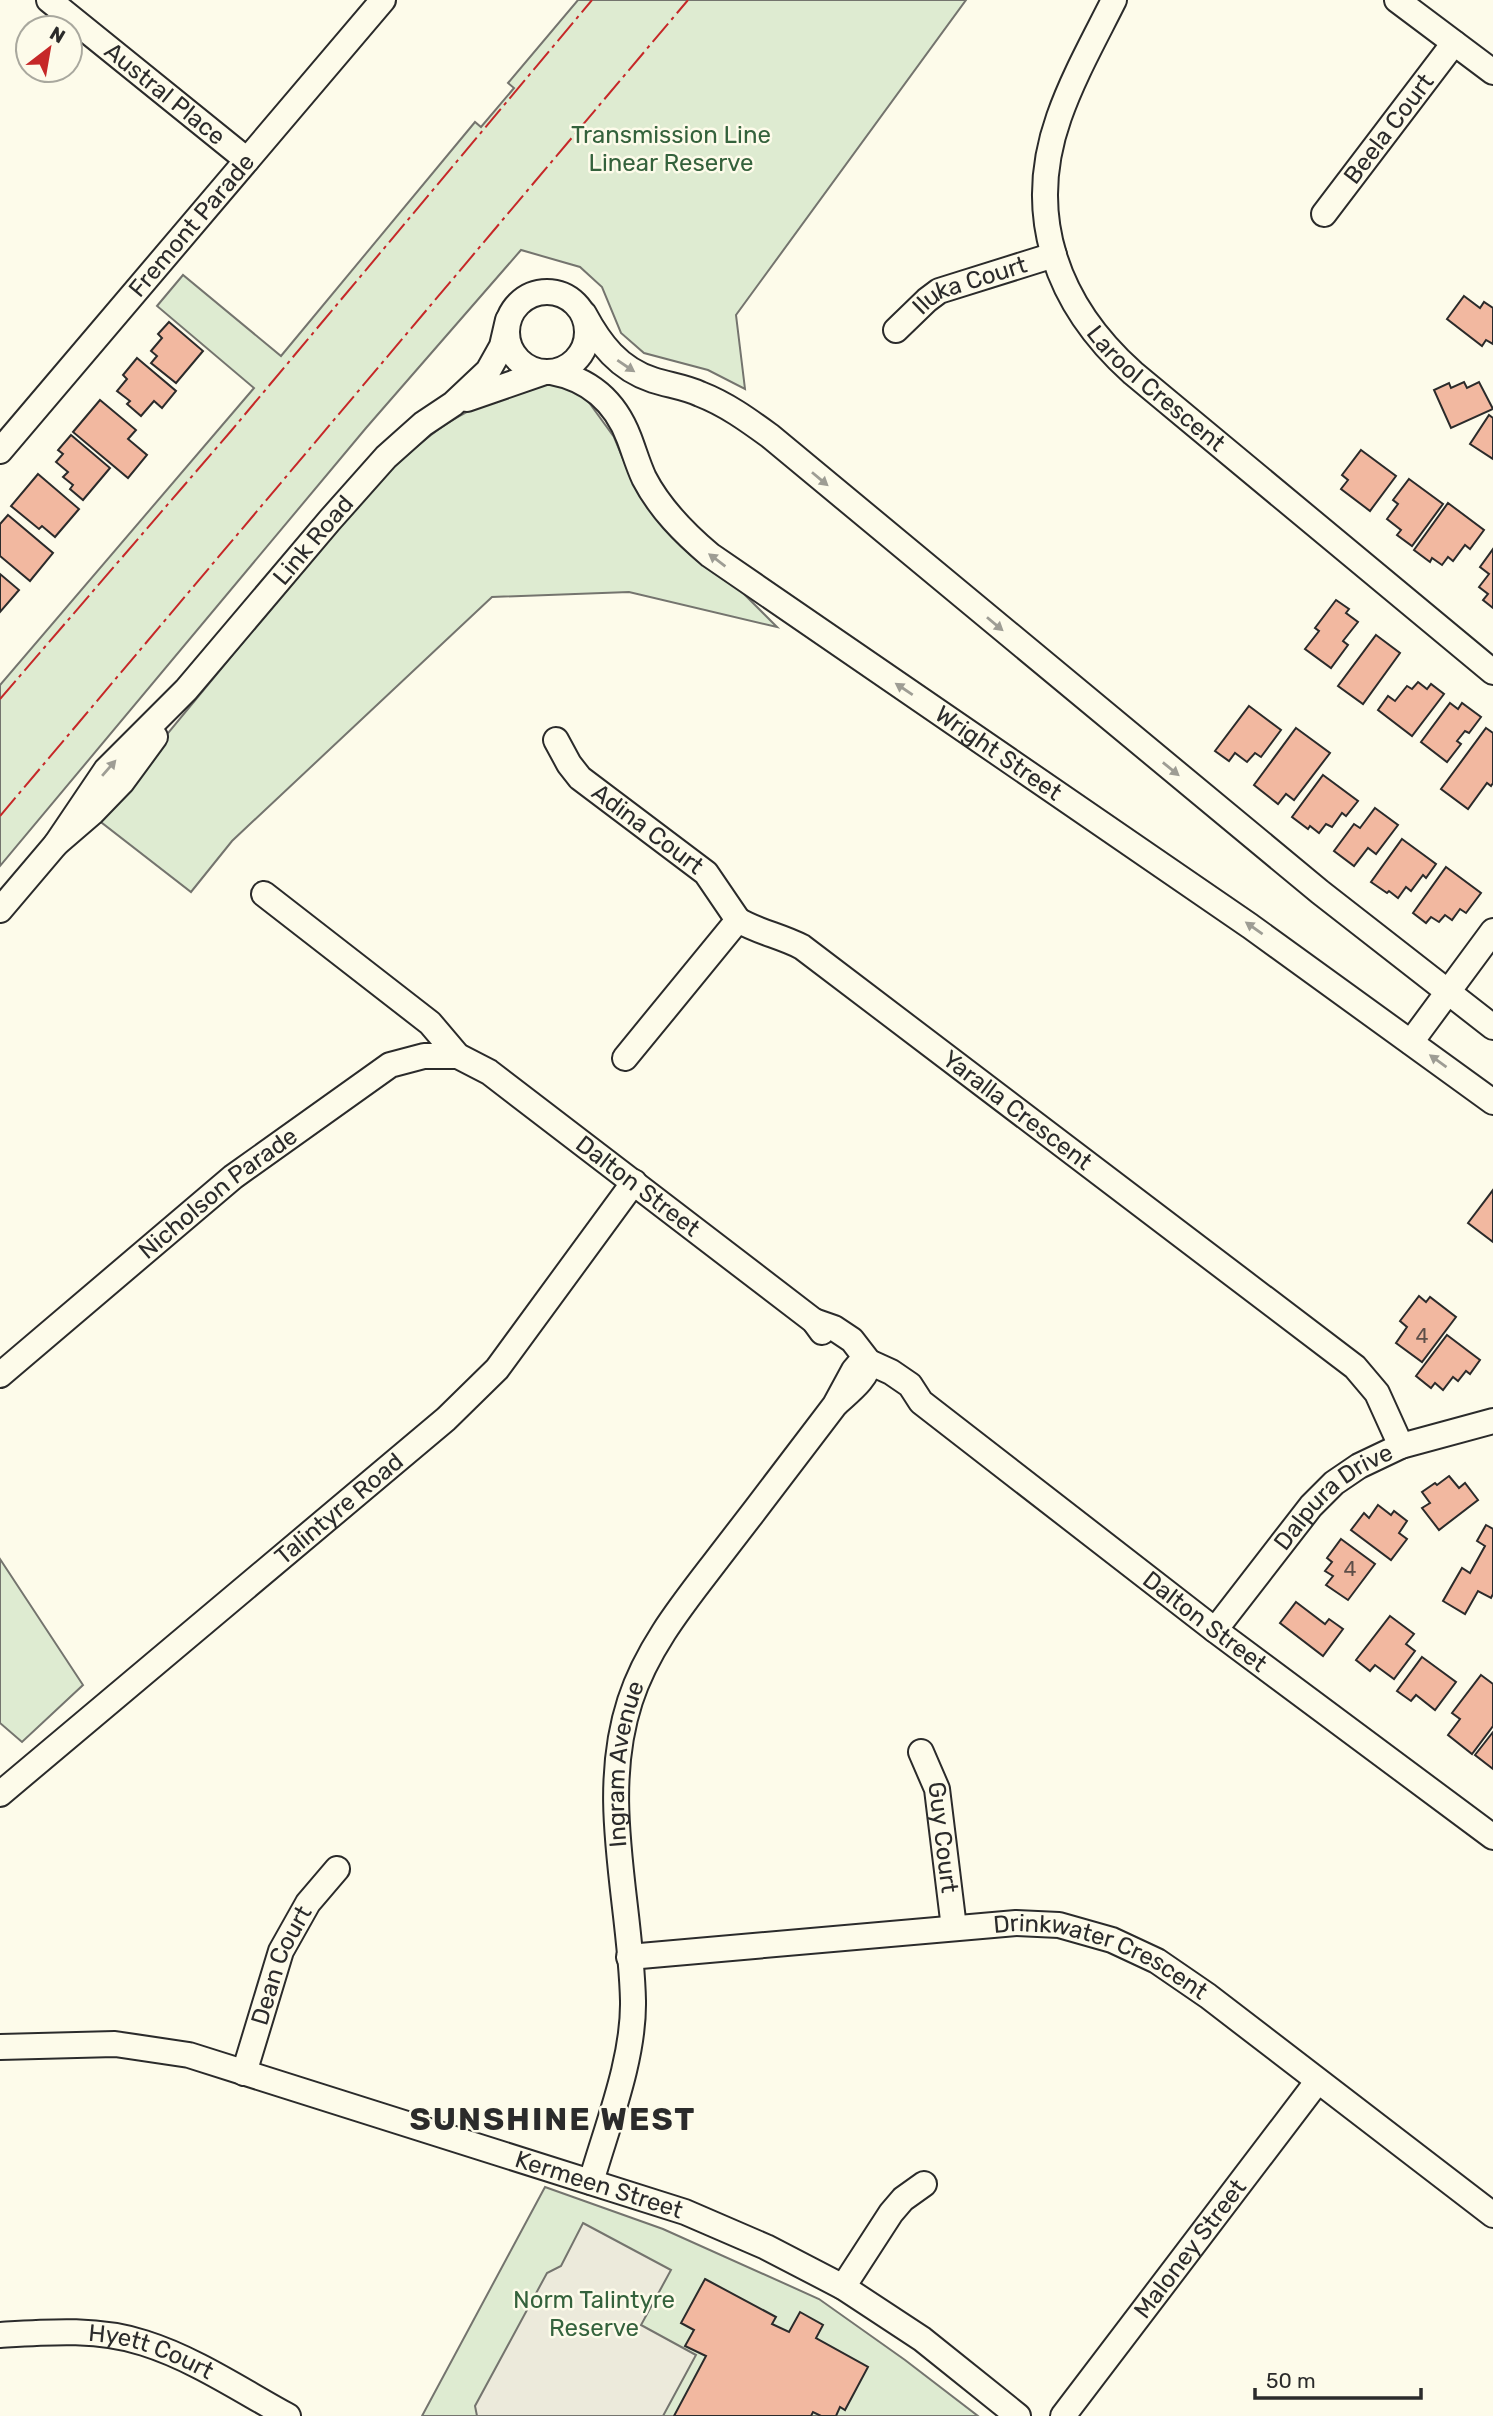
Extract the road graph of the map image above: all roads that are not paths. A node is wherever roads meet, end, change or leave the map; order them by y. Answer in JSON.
{"nodes":[{"id":1,"x":49,"y":0,"type":"edge"},
{"id":2,"x":383,"y":0,"type":"edge"},
{"id":3,"x":1114,"y":0,"type":"edge"},
{"id":4,"x":1397,"y":0,"type":"edge"},
{"id":5,"x":1454,"y":43,"type":"junction"},
{"id":6,"x":1493,"y":72,"type":"edge"},
{"id":7,"x":247,"y":160,"type":"junction"},
{"id":8,"x":1324,"y":214,"type":"dead end"},
{"id":9,"x":1054,"y":255,"type":"junction"},
{"id":10,"x":584,"y":314,"type":"junction"},
{"id":11,"x":508,"y":320,"type":"junction"},
{"id":12,"x":896,"y":330,"type":"dead end"},
{"id":13,"x":548,"y":372,"type":"junction"},
{"id":14,"x":453,"y":404,"type":"junction"},
{"id":15,"x":0,"y":451,"type":"edge"},
{"id":16,"x":1493,"y":672,"type":"edge"},
{"id":17,"x":556,"y":740,"type":"dead end"},
{"id":18,"x":264,"y":894,"type":"dead end"},
{"id":19,"x":0,"y":910,"type":"edge"},
{"id":20,"x":738,"y":920,"type":"junction"},
{"id":21,"x":1493,"y":931,"type":"edge"},
{"id":22,"x":1448,"y":992,"type":"junction"},
{"id":23,"x":1493,"y":1027,"type":"edge"},
{"id":24,"x":1411,"y":1042,"type":"junction"},
{"id":25,"x":458,"y":1056,"type":"junction"},
{"id":26,"x":625,"y":1058,"type":"dead end"},
{"id":27,"x":1493,"y":1102,"type":"edge"},
{"id":28,"x":634,"y":1182,"type":"junction"},
{"id":29,"x":862,"y":1370,"type":"junction"},
{"id":30,"x":0,"y":1375,"type":"edge"},
{"id":31,"x":1490,"y":1428,"type":"edge"},
{"id":32,"x":1401,"y":1447,"type":"junction"},
{"id":33,"x":1215,"y":1630,"type":"junction"},
{"id":34,"x":921,"y":1752,"type":"dead end"},
{"id":35,"x":0,"y":1794,"type":"edge"},
{"id":36,"x":1493,"y":1837,"type":"edge"},
{"id":37,"x":337,"y":1869,"type":"dead end"},
{"id":38,"x":954,"y":1928,"type":"junction"},
{"id":39,"x":629,"y":1957,"type":"junction"},
{"id":40,"x":3,"y":2048,"type":"edge"},
{"id":41,"x":244,"y":2073,"type":"junction"},
{"id":42,"x":1317,"y":2082,"type":"junction"},
{"id":43,"x":591,"y":2182,"type":"junction"},
{"id":44,"x":924,"y":2184,"type":"dead end"},
{"id":45,"x":1493,"y":2215,"type":"edge"},
{"id":46,"x":843,"y":2287,"type":"junction"},
{"id":47,"x":0,"y":2335,"type":"edge"},
{"id":48,"x":288,"y":2416,"type":"edge"},
{"id":49,"x":1018,"y":2416,"type":"edge"},
{"id":50,"x":1063,"y":2416,"type":"edge"}],
"edges":[{"from":1,"to":7,"type":"street","name":"Austral Place"},
{"from":2,"to":7,"type":"street","name":"Fremont Parade"},
{"from":3,"to":9,"type":"street","name":"Larool Crescent"},
{"from":4,"to":5,"type":"street"},
{"from":5,"to":6,"type":"street"},
{"from":5,"to":8,"type":"street","name":"Beela Court"},
{"from":7,"to":15,"type":"street","name":"Fremont Parade"},
{"from":9,"to":12,"type":"street","name":"Iluka Court"},
{"from":9,"to":16,"type":"street","name":"Larool Crescent"},
{"from":10,"to":11,"type":"street"},
{"from":10,"to":13,"type":"street"},
{"from":10,"to":22,"type":"street","one_way":true},
{"from":11,"to":13,"type":"street"},
{"from":11,"to":14,"type":"street","name":"Link Road"},
{"from":13,"to":14,"type":"street","name":"Link Road"},
{"from":24,"to":13,"type":"street","name":"Wright Street","one_way":true},
{"from":14,"to":19,"type":"street","name":"Link Road"},
{"from":17,"to":20,"type":"street","name":"Adina Court"},
{"from":18,"to":25,"type":"street"},
{"from":20,"to":26,"type":"street"},
{"from":20,"to":32,"type":"street","name":"Yaralla Crescent"},
{"from":21,"to":22,"type":"street"},
{"from":22,"to":23,"type":"street"},
{"from":22,"to":24,"type":"street"},
{"from":27,"to":24,"type":"street","name":"Wright Street","one_way":true},
{"from":25,"to":28,"type":"street","name":"Dalton Street"},
{"from":25,"to":30,"type":"street","name":"Nicholson Parade"},
{"from":28,"to":29,"type":"street","name":"Dalton Street"},
{"from":28,"to":35,"type":"street","name":"Talintyre Road"},
{"from":29,"to":33,"type":"street","name":"Dalton Street"},
{"from":29,"to":39,"type":"street","name":"Ingram Avenue"},
{"from":31,"to":32,"type":"street","name":"Dalpura Drive"},
{"from":32,"to":33,"type":"street","name":"Dalpura Drive"},
{"from":33,"to":36,"type":"street","name":"Dalton Street"},
{"from":34,"to":38,"type":"street","name":"Guy Court"},
{"from":37,"to":41,"type":"street","name":"Dean Court"},
{"from":38,"to":39,"type":"street","name":"Drinkwater Crescent"},
{"from":38,"to":42,"type":"street","name":"Drinkwater Crescent"},
{"from":39,"to":43,"type":"street","name":"Ingram Avenue"},
{"from":40,"to":41,"type":"street","name":"Kermeen Street"},
{"from":41,"to":43,"type":"street","name":"Kermeen Street"},
{"from":42,"to":45,"type":"street","name":"Drinkwater Crescent"},
{"from":42,"to":50,"type":"street","name":"Maloney Street"},
{"from":43,"to":46,"type":"street","name":"Kermeen Street"},
{"from":44,"to":46,"type":"street"},
{"from":46,"to":49,"type":"street","name":"Kermeen Street"},
{"from":47,"to":48,"type":"street","name":"Hyett Court"}]}
